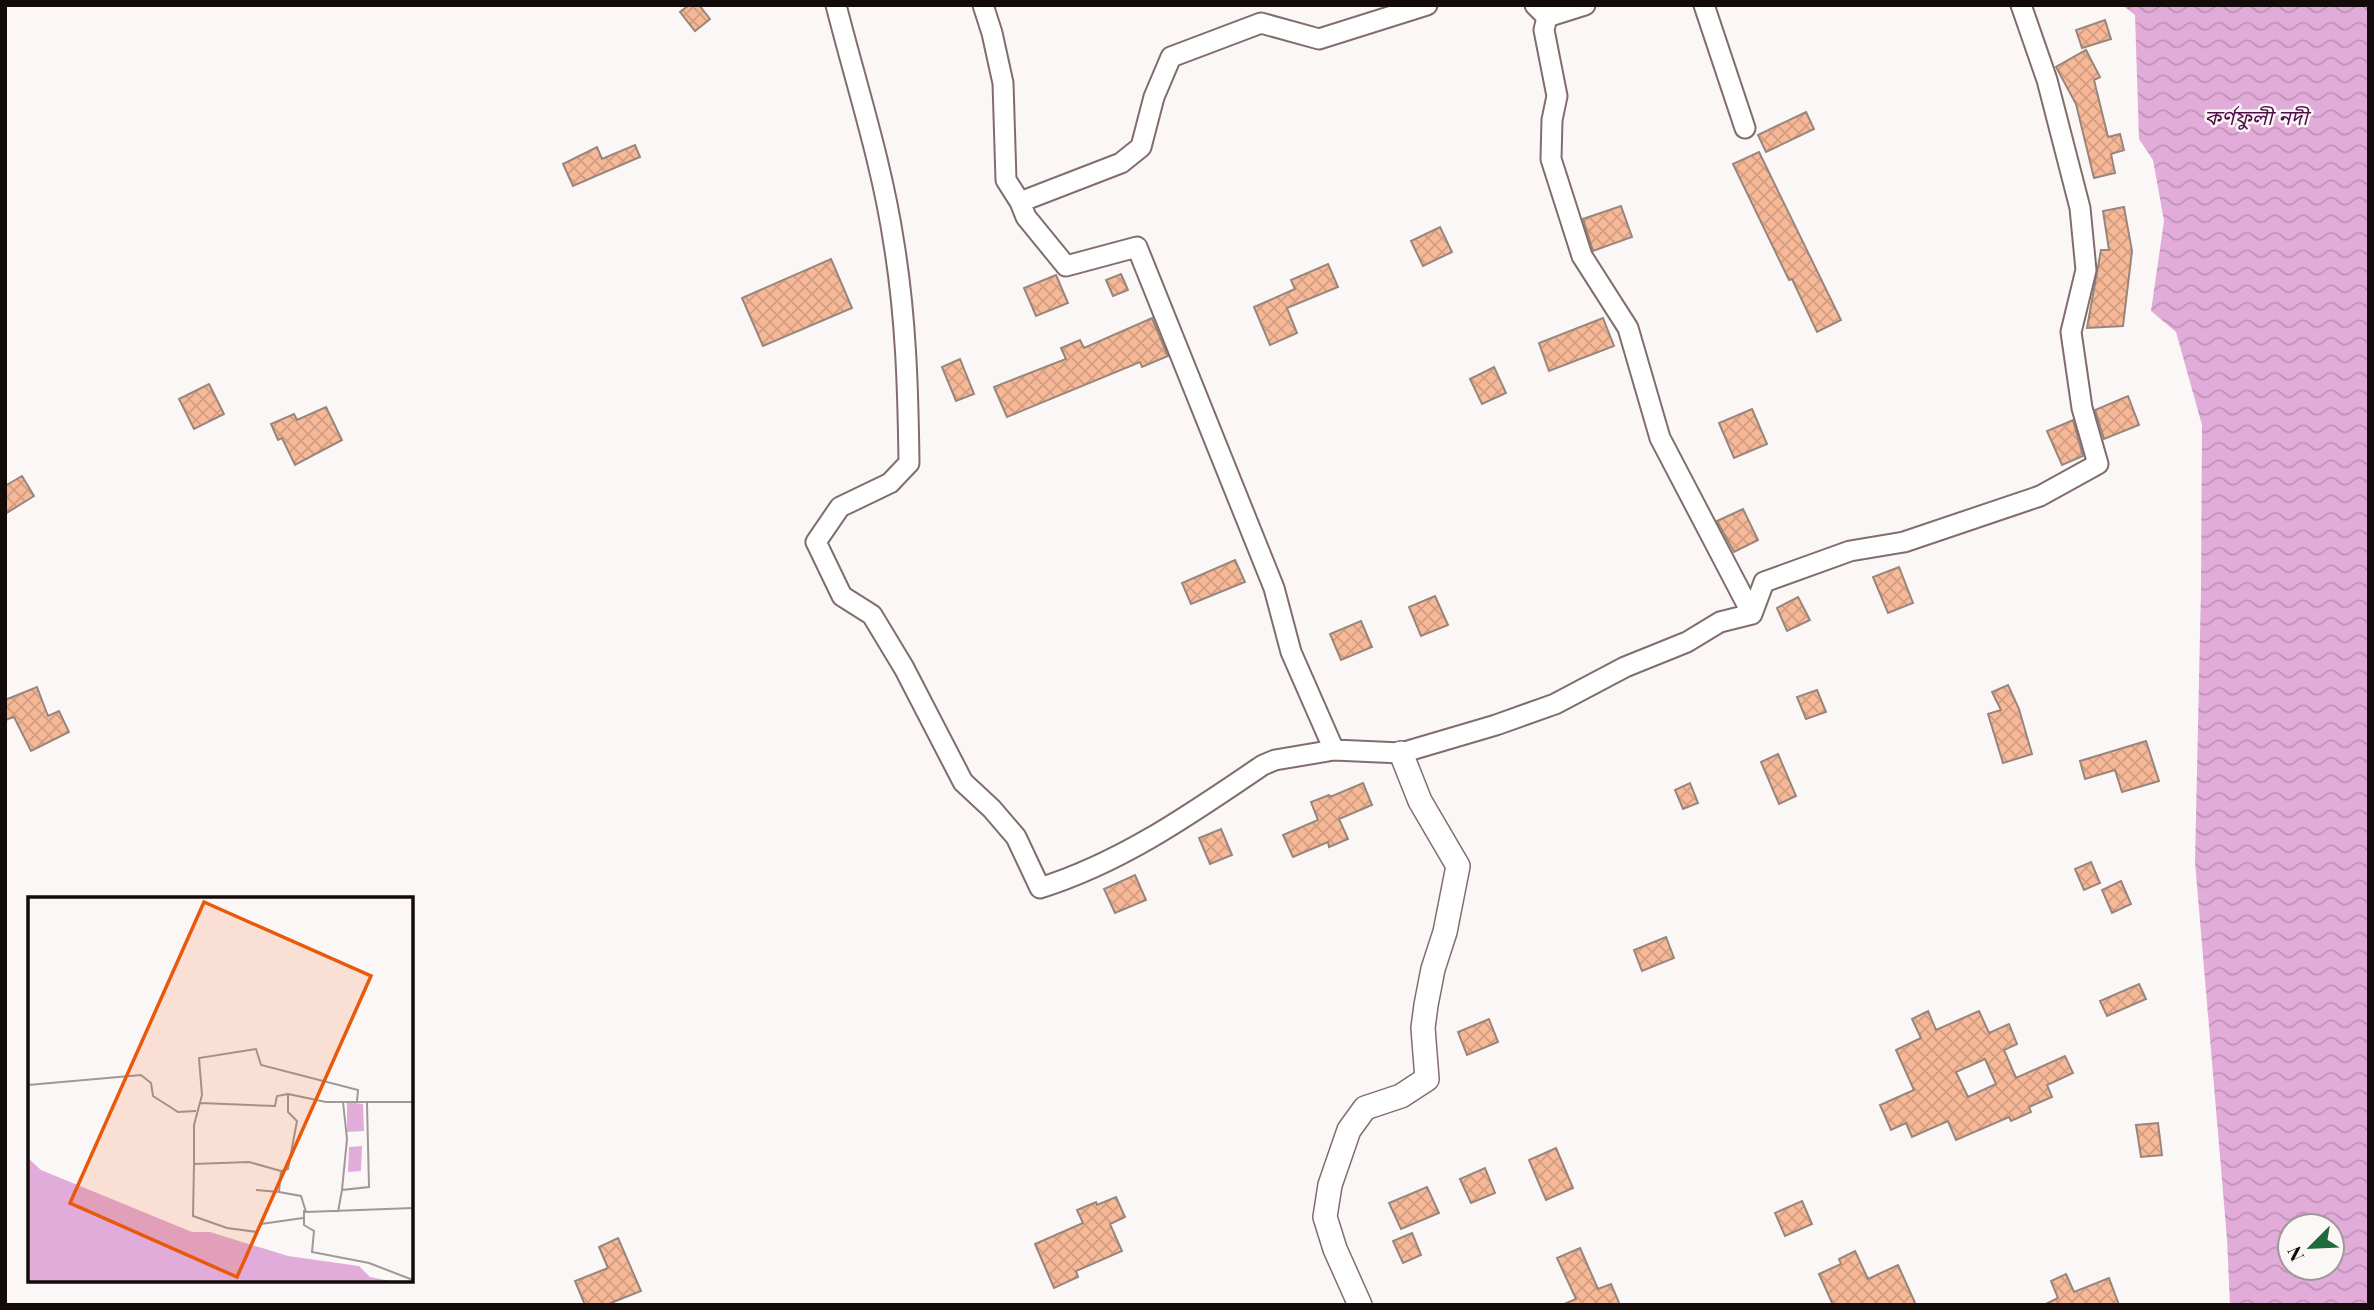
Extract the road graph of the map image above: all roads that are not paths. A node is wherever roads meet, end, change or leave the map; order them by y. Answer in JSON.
{"nodes":[{"id":1,"x":836,"y":5,"type":"edge"},
{"id":2,"x":983,"y":5,"type":"edge"},
{"id":3,"x":1427,"y":5,"type":"edge"},
{"id":4,"x":1585,"y":5,"type":"edge"},
{"id":5,"x":1704,"y":5,"type":"edge"},
{"id":6,"x":2021,"y":5,"type":"edge"},
{"id":7,"x":1541,"y":11,"type":"edge"},
{"id":8,"x":1745,"y":128,"type":"dead end"},
{"id":9,"x":1020,"y":202,"type":"junction"},
{"id":10,"x":1752,"y":614,"type":"junction"},
{"id":11,"x":1334,"y":750,"type":"junction"},
{"id":12,"x":1401,"y":753,"type":"junction"},
{"id":13,"x":1360,"y":1305,"type":"edge"}],
"edges":[{"from":1,"to":11,"type":"street"},
{"from":2,"to":9,"type":"street"},
{"from":3,"to":9,"type":"street"},
{"from":4,"to":7,"type":"street"},
{"from":5,"to":8,"type":"street"},
{"from":6,"to":10,"type":"street"},
{"from":7,"to":10,"type":"street"},
{"from":9,"to":11,"type":"street"},
{"from":10,"to":12,"type":"street"},
{"from":11,"to":12,"type":"street"},
{"from":12,"to":13,"type":"street"}]}
